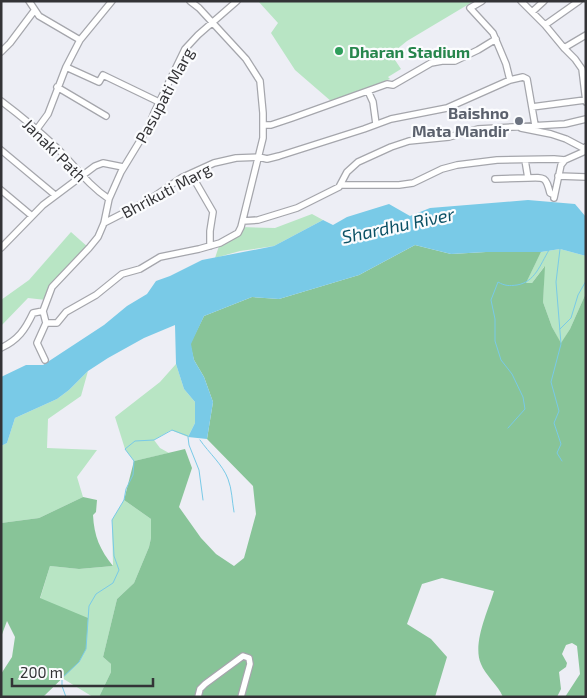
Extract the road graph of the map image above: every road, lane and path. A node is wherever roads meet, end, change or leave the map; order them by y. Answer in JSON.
{"nodes":[{"id":1,"x":28,"y":1,"type":"edge"},
{"id":2,"x":112,"y":1,"type":"edge"},
{"id":3,"x":190,"y":1,"type":"edge"},
{"id":4,"x":238,"y":1,"type":"edge"},
{"id":5,"x":482,"y":1,"type":"edge"},
{"id":6,"x":521,"y":1,"type":"edge"},
{"id":7,"x":544,"y":1,"type":"edge"},
{"id":8,"x":579,"y":1,"type":"edge"},
{"id":9,"x":34,"y":11,"type":"junction"},
{"id":10,"x":532,"y":12,"type":"junction"},
{"id":11,"x":212,"y":23,"type":"junction"},
{"id":12,"x":545,"y":25,"type":"junction"},
{"id":13,"x":586,"y":35,"type":"edge"},
{"id":14,"x":496,"y":39,"type":"junction"},
{"id":15,"x":80,"y":40,"type":"junction"},
{"id":16,"x":564,"y":48,"type":"junction"},
{"id":17,"x":1,"y":52,"type":"edge"},
{"id":18,"x":66,"y":67,"type":"junction"},
{"id":19,"x":584,"y":68,"type":"edge"},
{"id":20,"x":510,"y":80,"type":"junction"},
{"id":21,"x":57,"y":87,"type":"junction"},
{"id":22,"x":368,"y":91,"type":"junction"},
{"id":23,"x":1,"y":101,"type":"edge"},
{"id":24,"x":586,"y":101,"type":"edge"},
{"id":25,"x":159,"y":102,"type":"junction"},
{"id":26,"x":532,"y":107,"type":"junction"},
{"id":27,"x":106,"y":116,"type":"dead end"},
{"id":28,"x":586,"y":119,"type":"edge"},
{"id":29,"x":376,"y":124,"type":"junction"},
{"id":30,"x":264,"y":125,"type":"junction"},
{"id":31,"x":534,"y":125,"type":"junction"},
{"id":32,"x":517,"y":128,"type":"junction"},
{"id":33,"x":38,"y":130,"type":"junction"},
{"id":34,"x":585,"y":148,"type":"edge"},
{"id":35,"x":1,"y":150,"type":"edge"},
{"id":36,"x":258,"y":157,"type":"junction"},
{"id":37,"x":525,"y":160,"type":"junction"},
{"id":38,"x":565,"y":160,"type":"junction"},
{"id":39,"x":123,"y":167,"type":"junction"},
{"id":40,"x":193,"y":173,"type":"junction"},
{"id":41,"x":558,"y":176,"type":"junction"},
{"id":42,"x":586,"y":176,"type":"edge"},
{"id":43,"x":82,"y":177,"type":"junction"},
{"id":44,"x":528,"y":178,"type":"junction"},
{"id":45,"x":495,"y":179,"type":"dead end"},
{"id":46,"x":341,"y":185,"type":"junction"},
{"id":47,"x":1,"y":190,"type":"edge"},
{"id":48,"x":55,"y":196,"type":"junction"},
{"id":49,"x":109,"y":199,"type":"junction"},
{"id":50,"x":32,"y":216,"type":"junction"},
{"id":51,"x":243,"y":221,"type":"junction"},
{"id":52,"x":104,"y":223,"type":"junction"},
{"id":53,"x":210,"y":246,"type":"junction"},
{"id":54,"x":1,"y":248,"type":"edge"},
{"id":55,"x":42,"y":311,"type":"junction"},
{"id":56,"x":46,"y":323,"type":"junction"},
{"id":57,"x":1,"y":348,"type":"edge"},
{"id":58,"x":45,"y":360,"type":"dead end"},
{"id":59,"x":198,"y":697,"type":"edge"},
{"id":60,"x":241,"y":697,"type":"edge"}],
"edges":[{"from":1,"to":9,"type":"street"},
{"from":2,"to":15,"type":"street"},
{"from":3,"to":11,"type":"street"},
{"from":4,"to":11,"type":"street","name":"Pasupati Marg"},
{"from":5,"to":14,"type":"street"},
{"from":6,"to":10,"type":"street"},
{"from":7,"to":10,"type":"street"},
{"from":8,"to":12,"type":"street"},
{"from":9,"to":15,"type":"street"},
{"from":9,"to":17,"type":"street"},
{"from":10,"to":12,"type":"street"},
{"from":11,"to":25,"type":"street","name":"Pasupati Marg"},
{"from":11,"to":30,"type":"street"},
{"from":12,"to":16,"type":"street"},
{"from":13,"to":16,"type":"street"},
{"from":14,"to":20,"type":"street"},
{"from":14,"to":22,"type":"street"},
{"from":15,"to":18,"type":"street"},
{"from":16,"to":19,"type":"street"},
{"from":18,"to":21,"type":"street"},
{"from":18,"to":25,"type":"street"},
{"from":19,"to":24,"type":"street"},
{"from":20,"to":26,"type":"street"},
{"from":20,"to":29,"type":"street","name":"Bhrikuti Marg"},
{"from":21,"to":27,"type":"street"},
{"from":21,"to":33,"type":"street"},
{"from":22,"to":29,"type":"street"},
{"from":22,"to":30,"type":"street"},
{"from":23,"to":33,"type":"street","name":"Janaki Path"},
{"from":24,"to":26,"type":"street"},
{"from":25,"to":39,"type":"street","name":"Pasupati Marg"},
{"from":26,"to":31,"type":"street"},
{"from":28,"to":31,"type":"street"},
{"from":29,"to":36,"type":"street","name":"Bhrikuti Marg"},
{"from":30,"to":36,"type":"street"},
{"from":31,"to":32,"type":"street"},
{"from":32,"to":34,"type":"street"},
{"from":32,"to":46,"type":"street"},
{"from":33,"to":43,"type":"street","name":"Janaki Path"},
{"from":34,"to":38,"type":"street"},
{"from":35,"to":48,"type":"street"},
{"from":36,"to":40,"type":"street","name":"Bhrikuti Marg"},
{"from":36,"to":51,"type":"street"},
{"from":37,"to":38,"type":"street"},
{"from":37,"to":44,"type":"street"},
{"from":37,"to":46,"type":"street"},
{"from":38,"to":41,"type":"street"},
{"from":39,"to":43,"type":"street"},
{"from":39,"to":49,"type":"street","name":"Pasupati Marg"},
{"from":40,"to":52,"type":"street","name":"Bhrikuti Marg"},
{"from":40,"to":53,"type":"street"},
{"from":41,"to":42,"type":"street"},
{"from":41,"to":44,"type":"street"},
{"from":43,"to":48,"type":"street"},
{"from":43,"to":49,"type":"street","name":"Janaki Path"},
{"from":44,"to":45,"type":"street"},
{"from":46,"to":51,"type":"street"},
{"from":47,"to":50,"type":"street"},
{"from":48,"to":50,"type":"street"},
{"from":49,"to":52,"type":"street","name":"Pasupati Marg"},
{"from":50,"to":54,"type":"street"},
{"from":51,"to":53,"type":"street"},
{"from":52,"to":55,"type":"street","name":"Pasupati Marg"},
{"from":53,"to":56,"type":"street"},
{"from":55,"to":56,"type":"street"},
{"from":55,"to":57,"type":"street"},
{"from":56,"to":58,"type":"street"},
{"from":59,"to":60,"type":"street"}]}
